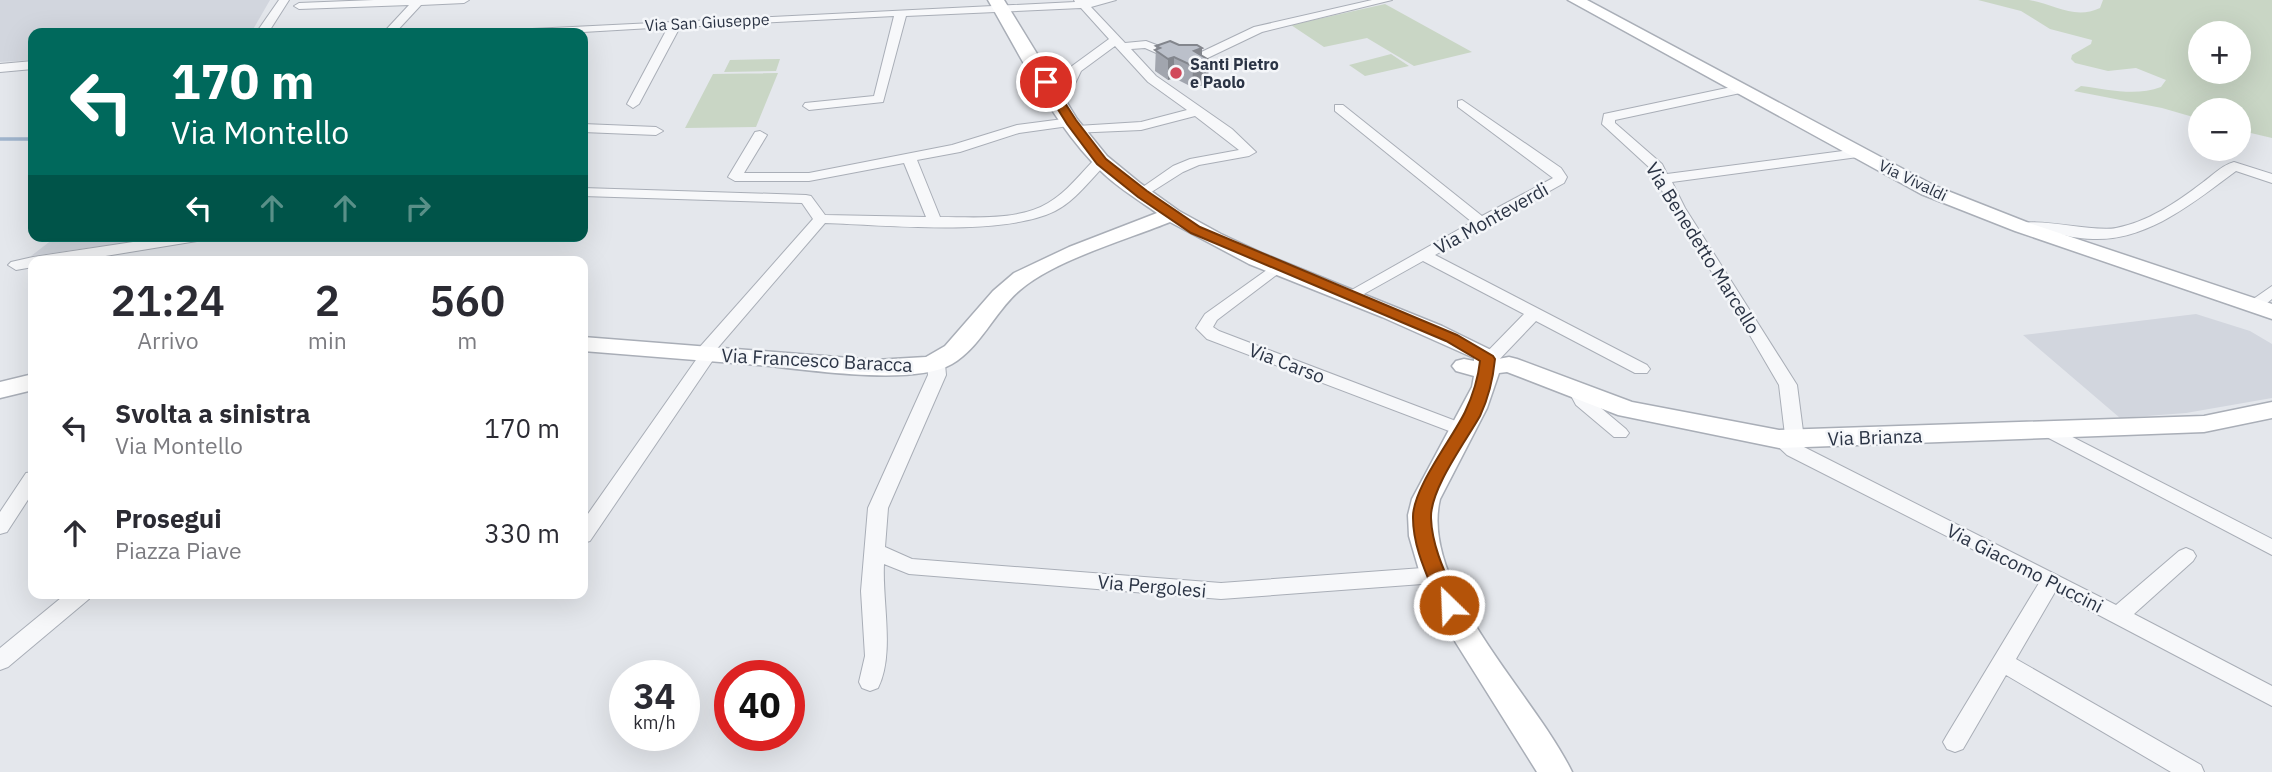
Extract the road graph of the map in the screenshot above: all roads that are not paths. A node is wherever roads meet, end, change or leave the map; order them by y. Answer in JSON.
{"nodes":[{"id":1,"x":284,"y":0,"type":"edge"},
{"id":2,"x":464,"y":0,"type":"edge"},
{"id":3,"x":846,"y":0,"type":"edge"},
{"id":4,"x":1111,"y":0,"type":"edge"},
{"id":5,"x":1387,"y":0,"type":"edge"},
{"id":6,"x":1576,"y":0,"type":"edge"},
{"id":7,"x":418,"y":2,"type":"junction"},
{"id":8,"x":998,"y":3,"type":"edge"},
{"id":9,"x":1082,"y":3,"type":"edge"},
{"id":10,"x":299,"y":6,"type":"dead end"},
{"id":11,"x":901,"y":12,"type":"junction"},
{"id":12,"x":845,"y":15,"type":"junction"},
{"id":13,"x":271,"y":20,"type":"junction"},
{"id":14,"x":676,"y":23,"type":"junction"},
{"id":15,"x":265,"y":28,"type":"edge"},
{"id":16,"x":274,"y":28,"type":"edge"},
{"id":17,"x":394,"y":28,"type":"edge"},
{"id":18,"x":588,"y":28,"type":"edge"},
{"id":19,"x":1118,"y":43,"type":"junction"},
{"id":20,"x":28,"y":65,"type":"edge"},
{"id":21,"x":0,"y":68,"type":"edge"},
{"id":22,"x":1741,"y":89,"type":"junction"},
{"id":23,"x":633,"y":104,"type":"dead end"},
{"id":24,"x":1060,"y":104,"type":"junction"},
{"id":25,"x":1462,"y":104,"type":"dead end"},
{"id":26,"x":808,"y":106,"type":"dead end"},
{"id":27,"x":1339,"y":108,"type":"dead end"},
{"id":28,"x":1198,"y":111,"type":"junction"},
{"id":29,"x":1074,"y":126,"type":"junction"},
{"id":30,"x":588,"y":128,"type":"edge"},
{"id":31,"x":656,"y":131,"type":"dead end"},
{"id":32,"x":760,"y":135,"type":"dead end"},
{"id":33,"x":1858,"y":153,"type":"junction"},
{"id":34,"x":909,"y":158,"type":"junction"},
{"id":35,"x":1101,"y":161,"type":"junction"},
{"id":36,"x":2272,"y":178,"type":"edge"},
{"id":37,"x":1661,"y":179,"type":"junction"},
{"id":38,"x":588,"y":192,"type":"edge"},
{"id":39,"x":1142,"y":194,"type":"junction"},
{"id":40,"x":1170,"y":215,"type":"junction"},
{"id":41,"x":821,"y":219,"type":"junction"},
{"id":42,"x":934,"y":220,"type":"junction"},
{"id":43,"x":1483,"y":224,"type":"junction"},
{"id":44,"x":2022,"y":227,"type":"junction"},
{"id":45,"x":165,"y":242,"type":"edge"},
{"id":46,"x":1423,"y":255,"type":"junction"},
{"id":47,"x":76,"y":256,"type":"edge"},
{"id":48,"x":28,"y":263,"type":"edge"},
{"id":49,"x":16,"y":265,"type":"dead end"},
{"id":50,"x":1278,"y":267,"type":"junction"},
{"id":51,"x":2272,"y":291,"type":"edge"},
{"id":52,"x":1349,"y":296,"type":"junction"},
{"id":53,"x":2263,"y":309,"type":"edge"},
{"id":54,"x":1534,"y":313,"type":"junction"},
{"id":55,"x":588,"y":344,"type":"edge"},
{"id":56,"x":706,"y":353,"type":"junction"},
{"id":57,"x":1484,"y":359,"type":"junction"},
{"id":58,"x":936,"y":364,"type":"junction"},
{"id":59,"x":1641,"y":369,"type":"dead end"},
{"id":60,"x":28,"y":383,"type":"edge"},
{"id":61,"x":0,"y":390,"type":"edge"},
{"id":62,"x":1577,"y":390,"type":"junction"},
{"id":63,"x":2272,"y":410,"type":"edge"},
{"id":64,"x":1463,"y":430,"type":"junction"},
{"id":65,"x":2047,"y":430,"type":"junction"},
{"id":66,"x":1620,"y":433,"type":"dead end"},
{"id":67,"x":1788,"y":439,"type":"junction"},
{"id":68,"x":28,"y":485,"type":"edge"},
{"id":69,"x":0,"y":527,"type":"edge"},
{"id":70,"x":588,"y":529,"type":"edge"},
{"id":71,"x":2272,"y":548,"type":"edge"},
{"id":72,"x":873,"y":550,"type":"junction"},
{"id":73,"x":2186,"y":556,"type":"dead end"},
{"id":74,"x":1436,"y":575,"type":"junction"},
{"id":75,"x":2051,"y":580,"type":"junction"},
{"id":76,"x":75,"y":599,"type":"edge"},
{"id":77,"x":2118,"y":615,"type":"junction"},
{"id":78,"x":0,"y":662,"type":"edge"},
{"id":79,"x":2002,"y":662,"type":"junction"},
{"id":80,"x":870,"y":682,"type":"dead end"},
{"id":81,"x":2272,"y":697,"type":"edge"},
{"id":82,"x":1955,"y":742,"type":"dead end"},
{"id":83,"x":1555,"y":772,"type":"edge"},
{"id":84,"x":2192,"y":772,"type":"edge"}],
"edges":[{"from":1,"to":13,"type":"street"},
{"from":2,"to":7,"type":"street"},
{"from":3,"to":12,"type":"street"},
{"from":4,"to":9,"type":"street","name":"Via San Giuseppe"},
{"from":5,"to":19,"type":"street"},
{"from":6,"to":22,"type":"street","name":"Via Vivaldi"},
{"from":7,"to":10,"type":"street"},
{"from":7,"to":17,"type":"street"},
{"from":8,"to":9,"type":"street","name":"Via San Giuseppe"},
{"from":8,"to":11,"type":"street","name":"Via San Giuseppe"},
{"from":8,"to":24,"type":"street"},
{"from":9,"to":19,"type":"street"},
{"from":11,"to":12,"type":"street","name":"Via San Giuseppe"},
{"from":11,"to":26,"type":"street"},
{"from":12,"to":14,"type":"street","name":"Via San Giuseppe"},
{"from":13,"to":15,"type":"street"},
{"from":13,"to":16,"type":"street"},
{"from":14,"to":18,"type":"street","name":"Via San Giuseppe"},
{"from":14,"to":23,"type":"street"},
{"from":19,"to":24,"type":"street"},
{"from":19,"to":28,"type":"street"},
{"from":20,"to":21,"type":"street"},
{"from":22,"to":33,"type":"street","name":"Via Vivaldi"},
{"from":22,"to":37,"type":"street","name":"Via Benedetto Marcello"},
{"from":24,"to":29,"type":"street"},
{"from":25,"to":43,"type":"street","name":"Via Monteverdi"},
{"from":27,"to":43,"type":"street"},
{"from":28,"to":29,"type":"street"},
{"from":28,"to":39,"type":"street"},
{"from":29,"to":34,"type":"street"},
{"from":29,"to":35,"type":"street"},
{"from":30,"to":31,"type":"street"},
{"from":32,"to":34,"type":"street"},
{"from":33,"to":37,"type":"street"},
{"from":33,"to":44,"type":"street","name":"Via Vivaldi"},
{"from":34,"to":42,"type":"street"},
{"from":35,"to":39,"type":"street"},
{"from":35,"to":42,"type":"street"},
{"from":36,"to":44,"type":"street"},
{"from":37,"to":67,"type":"street","name":"Via Benedetto Marcello"},
{"from":38,"to":41,"type":"street"},
{"from":39,"to":40,"type":"street"},
{"from":40,"to":50,"type":"street"},
{"from":40,"to":58,"type":"street","name":"Via Francesco Baracca"},
{"from":41,"to":42,"type":"street"},
{"from":41,"to":56,"type":"street"},
{"from":43,"to":46,"type":"street","name":"Via Monteverdi"},
{"from":44,"to":53,"type":"street","name":"Via Vivaldi"},
{"from":45,"to":47,"type":"street"},
{"from":46,"to":52,"type":"street","name":"Via Monteverdi"},
{"from":46,"to":54,"type":"street"},
{"from":48,"to":49,"type":"street"},
{"from":50,"to":52,"type":"street"},
{"from":50,"to":64,"type":"street","name":"Via Carso"},
{"from":51,"to":53,"type":"street"},
{"from":52,"to":57,"type":"street"},
{"from":54,"to":57,"type":"street"},
{"from":54,"to":59,"type":"street"},
{"from":55,"to":56,"type":"street","name":"Via Francesco Baracca"},
{"from":56,"to":58,"type":"street","name":"Via Francesco Baracca"},
{"from":56,"to":70,"type":"street"},
{"from":57,"to":62,"type":"street","name":"Via Brianza"},
{"from":57,"to":64,"type":"street"},
{"from":58,"to":72,"type":"street"},
{"from":60,"to":61,"type":"street"},
{"from":62,"to":66,"type":"street"},
{"from":62,"to":67,"type":"street","name":"Via Brianza"},
{"from":63,"to":65,"type":"street","name":"Via Brianza"},
{"from":64,"to":74,"type":"street"},
{"from":65,"to":67,"type":"street","name":"Via Brianza"},
{"from":65,"to":71,"type":"street"},
{"from":67,"to":75,"type":"street","name":"Via Giacomo Puccini"},
{"from":68,"to":69,"type":"street"},
{"from":72,"to":74,"type":"street","name":"Via Pergolesi"},
{"from":72,"to":80,"type":"street"},
{"from":73,"to":77,"type":"street"},
{"from":74,"to":83,"type":"street"},
{"from":75,"to":77,"type":"street","name":"Via Giacomo Puccini"},
{"from":75,"to":79,"type":"street"},
{"from":76,"to":78,"type":"street"},
{"from":77,"to":81,"type":"street","name":"Via Giacomo Puccini"},
{"from":79,"to":82,"type":"street"},
{"from":79,"to":84,"type":"street"}]}
